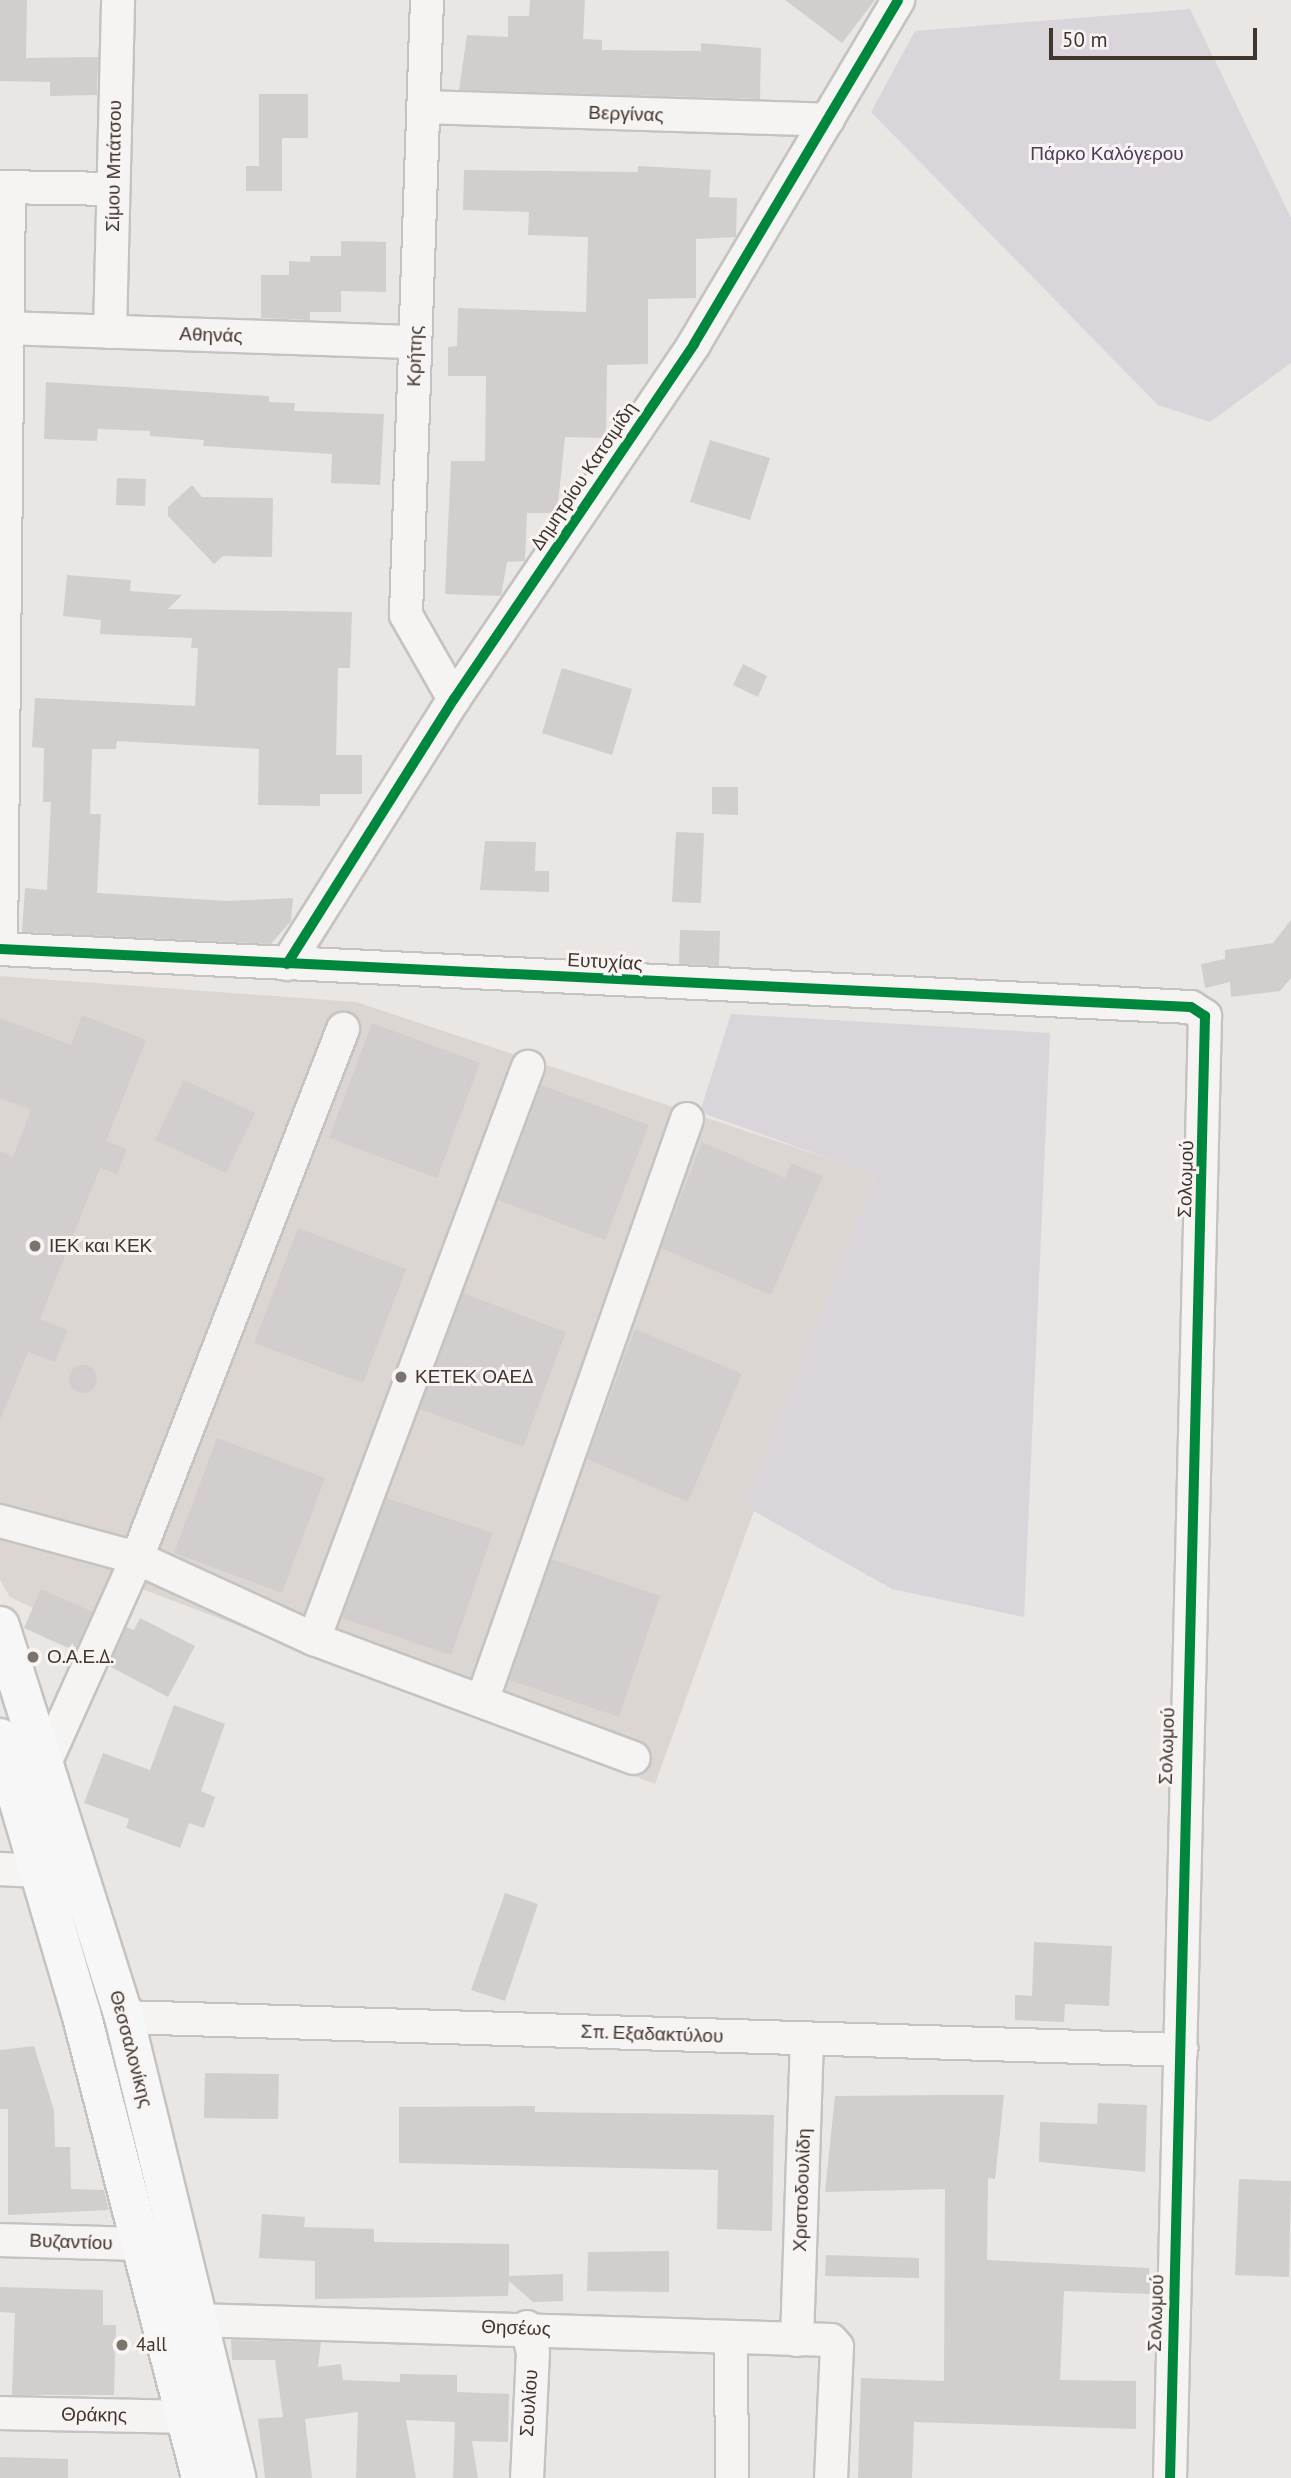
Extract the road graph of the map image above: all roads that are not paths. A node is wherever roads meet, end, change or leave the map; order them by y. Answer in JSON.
{"nodes":[{"id":1,"x":118,"y":0,"type":"edge"},
{"id":2,"x":427,"y":0,"type":"edge"},
{"id":3,"x":898,"y":0,"type":"edge"},
{"id":4,"x":423,"y":107,"type":"junction"},
{"id":5,"x":828,"y":120,"type":"junction"},
{"id":6,"x":4,"y":187,"type":"edge"},
{"id":7,"x":113,"y":189,"type":"junction"},
{"id":8,"x":8,"y":328,"type":"junction"},
{"id":9,"x":110,"y":332,"type":"junction"},
{"id":10,"x":415,"y":342,"type":"junction"},
{"id":11,"x":454,"y":699,"type":"junction"},
{"id":12,"x":0,"y":949,"type":"edge"},
{"id":13,"x":287,"y":964,"type":"junction"},
{"id":14,"x":1205,"y":1016,"type":"joint"},
{"id":15,"x":343,"y":1029,"type":"dead end"},
{"id":16,"x":528,"y":1067,"type":"dead end"},
{"id":17,"x":687,"y":1119,"type":"dead end"},
{"id":18,"x":0,"y":1521,"type":"edge"},
{"id":19,"x":137,"y":1558,"type":"junction"},
{"id":20,"x":0,"y":1626,"type":"edge"},
{"id":21,"x":314,"y":1639,"type":"junction"},
{"id":22,"x":482,"y":1701,"type":"junction"},
{"id":23,"x":0,"y":1738,"type":"edge"},
{"id":24,"x":634,"y":1758,"type":"dead end"},
{"id":25,"x":46,"y":1763,"type":"junction"},
{"id":26,"x":0,"y":1869,"type":"edge"},
{"id":27,"x":37,"y":1871,"type":"junction"},
{"id":28,"x":124,"y":2017,"type":"junction"},
{"id":29,"x":807,"y":2040,"type":"junction"},
{"id":30,"x":1181,"y":2050,"type":"junction"},
{"id":31,"x":0,"y":2240,"type":"edge"},
{"id":32,"x":142,"y":2244,"type":"junction"},
{"id":33,"x":196,"y":2319,"type":"junction"},
{"id":34,"x":527,"y":2327,"type":"junction"},
{"id":35,"x":797,"y":2340,"type":"junction"},
{"id":36,"x":731,"y":2341,"type":"junction"},
{"id":37,"x":0,"y":2413,"type":"edge"},
{"id":38,"x":188,"y":2417,"type":"junction"},
{"id":39,"x":201,"y":2478,"type":"edge"},
{"id":40,"x":236,"y":2478,"type":"edge"},
{"id":41,"x":527,"y":2478,"type":"edge"},
{"id":42,"x":732,"y":2478,"type":"edge"},
{"id":43,"x":831,"y":2478,"type":"edge"},
{"id":44,"x":1170,"y":2478,"type":"edge"}],
"edges":[{"from":1,"to":7,"type":"street","name":"Σίμου Μπάτσου"},
{"from":2,"to":4,"type":"street","name":"Κρήτης"},
{"from":3,"to":5,"type":"street","name":"Δημητρίου Κατσιμίδη"},
{"from":4,"to":5,"type":"street","name":"Βεργίνας"},
{"from":4,"to":10,"type":"street","name":"Κρήτης"},
{"from":5,"to":11,"type":"street","name":"Δημητρίου Κατσιμίδη"},
{"from":6,"to":7,"type":"street"},
{"from":6,"to":8,"type":"street"},
{"from":7,"to":9,"type":"street","name":"Σίμου Μπάτσου"},
{"from":8,"to":9,"type":"street","name":"Αθηνάς"},
{"from":8,"to":12,"type":"street"},
{"from":9,"to":10,"type":"street","name":"Αθηνάς"},
{"from":10,"to":11,"type":"street","name":"Κρήτης"},
{"from":11,"to":13,"type":"street","name":"Δημητρίου Κατσιμίδη"},
{"from":12,"to":13,"type":"street","name":"Ευτυχίας"},
{"from":13,"to":14,"type":"street","name":"Ευτυχίας"},
{"from":14,"to":30,"type":"street","name":"Σολωμού"},
{"from":15,"to":19,"type":"street"},
{"from":16,"to":21,"type":"street"},
{"from":17,"to":22,"type":"street"},
{"from":18,"to":19,"type":"street"},
{"from":19,"to":21,"type":"street"},
{"from":19,"to":25,"type":"street"},
{"from":20,"to":25,"type":"main road","name":"Θεσσαλονίκης"},
{"from":21,"to":22,"type":"street"},
{"from":22,"to":24,"type":"street"},
{"from":23,"to":27,"type":"main road","name":"Θεσσαλονίκης"},
{"from":25,"to":28,"type":"main road","name":"Θεσσαλονίκης"},
{"from":26,"to":27,"type":"street"},
{"from":27,"to":32,"type":"main road","name":"Θεσσαλονίκης"},
{"from":28,"to":29,"type":"street","name":"Σπ. Εξαδακτύλου"},
{"from":28,"to":33,"type":"main road","name":"Θεσσαλονίκης"},
{"from":29,"to":30,"type":"street","name":"Σπ. Εξαδακτύλου"},
{"from":29,"to":35,"type":"street","name":"Χριστοδουλίδη"},
{"from":30,"to":44,"type":"street","name":"Σολωμού"},
{"from":31,"to":32,"type":"street","name":"Βυζαντίου"},
{"from":32,"to":38,"type":"main road","name":"Θεσσαλονίκης"},
{"from":33,"to":34,"type":"street","name":"Θησέως"},
{"from":33,"to":40,"type":"main road","name":"Θεσσαλονίκης"},
{"from":34,"to":36,"type":"street","name":"Θησέως"},
{"from":34,"to":41,"type":"street","name":"Σουλίου"},
{"from":35,"to":36,"type":"street","name":"Θησέως"},
{"from":35,"to":43,"type":"street","name":"Θησέως"},
{"from":36,"to":42,"type":"street"},
{"from":37,"to":38,"type":"street","name":"Θράκης"},
{"from":38,"to":39,"type":"main road","name":"Θεσσαλονίκης"}]}
